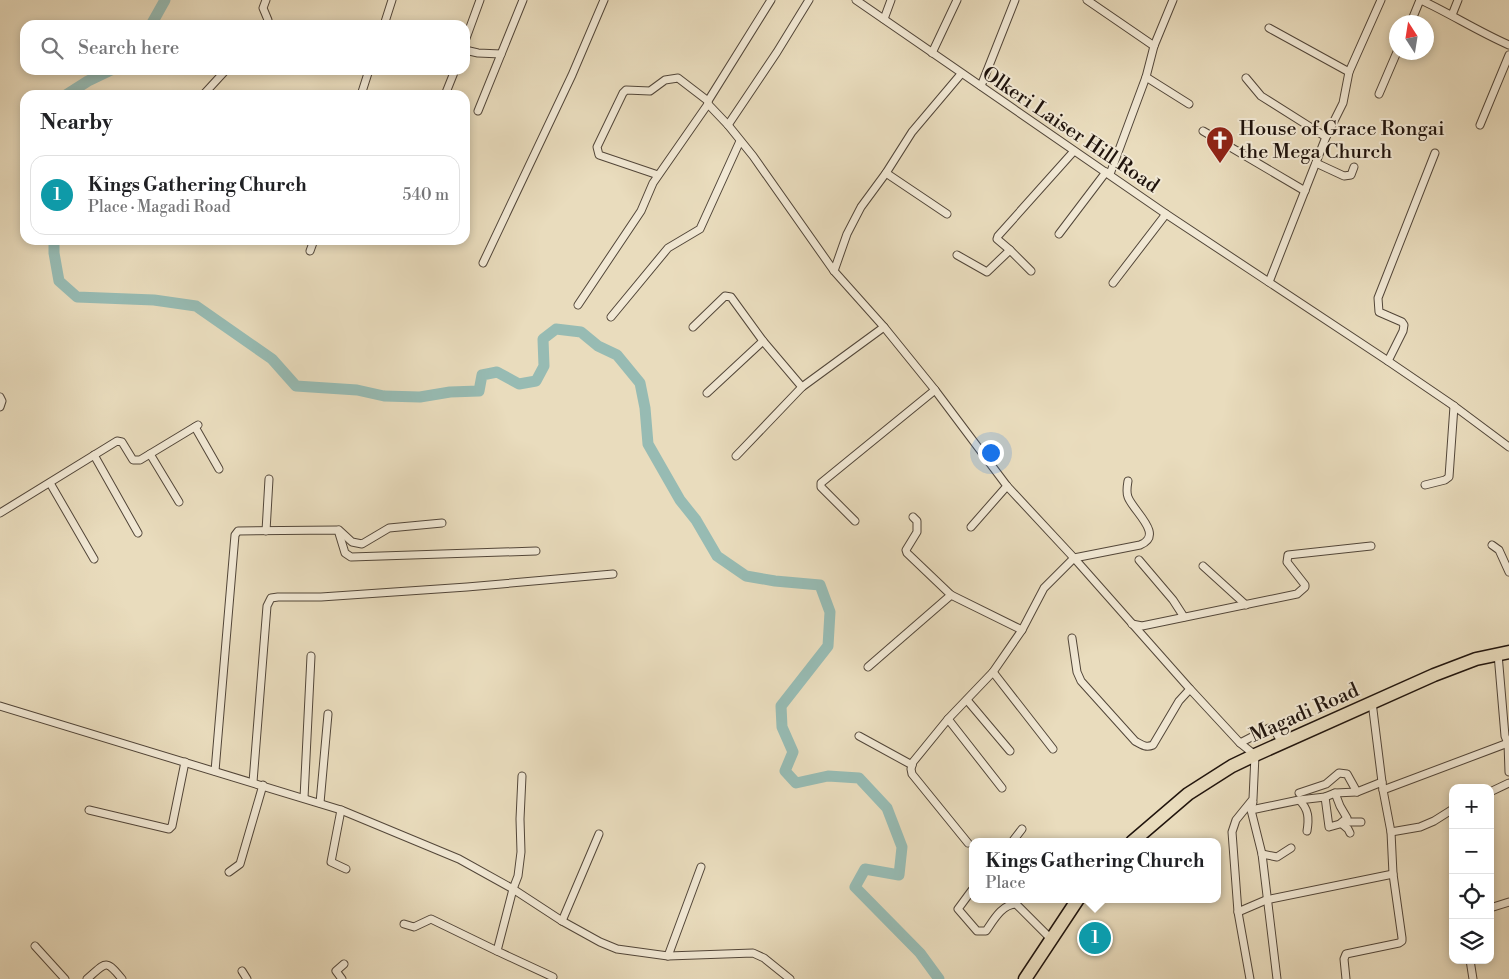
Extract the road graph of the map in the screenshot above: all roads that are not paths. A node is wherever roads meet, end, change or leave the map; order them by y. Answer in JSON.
{"nodes":[{"id":1,"x":266,"y":0,"type":"edge"},
{"id":2,"x":392,"y":0,"type":"edge"},
{"id":3,"x":480,"y":0,"type":"edge"},
{"id":4,"x":523,"y":0,"type":"edge"},
{"id":5,"x":604,"y":0,"type":"edge"},
{"id":6,"x":772,"y":0,"type":"edge"},
{"id":7,"x":809,"y":0,"type":"edge"},
{"id":8,"x":856,"y":0,"type":"edge"},
{"id":9,"x":891,"y":0,"type":"edge"},
{"id":10,"x":957,"y":0,"type":"edge"},
{"id":11,"x":1015,"y":0,"type":"edge"},
{"id":12,"x":1087,"y":0,"type":"edge"},
{"id":13,"x":1173,"y":0,"type":"edge"},
{"id":14,"x":1381,"y":0,"type":"edge"},
{"id":15,"x":1421,"y":0,"type":"edge"},
{"id":16,"x":1458,"y":0,"type":"edge"},
{"id":17,"x":1414,"y":15,"type":"edge"},
{"id":18,"x":1452,"y":15,"type":"junction"},
{"id":19,"x":884,"y":18,"type":"junction"},
{"id":20,"x":268,"y":20,"type":"edge"},
{"id":21,"x":386,"y":20,"type":"edge"},
{"id":22,"x":470,"y":27,"type":"edge"},
{"id":23,"x":1269,"y":28,"type":"dead end"},
{"id":24,"x":1509,"y":45,"type":"edge"},
{"id":25,"x":1154,"y":46,"type":"junction"},
{"id":26,"x":470,"y":51,"type":"edge"},
{"id":27,"x":932,"y":52,"type":"junction"},
{"id":28,"x":501,"y":54,"type":"junction"},
{"id":29,"x":1509,"y":55,"type":"edge"},
{"id":30,"x":1394,"y":60,"type":"edge"},
{"id":31,"x":1349,"y":72,"type":"junction"},
{"id":32,"x":961,"y":74,"type":"junction"},
{"id":33,"x":221,"y":75,"type":"edge"},
{"id":34,"x":367,"y":75,"type":"edge"},
{"id":35,"x":453,"y":75,"type":"edge"},
{"id":36,"x":1146,"y":77,"type":"junction"},
{"id":37,"x":1246,"y":78,"type":"dead end"},
{"id":38,"x":980,"y":86,"type":"junction"},
{"id":39,"x":208,"y":90,"type":"edge"},
{"id":40,"x":363,"y":90,"type":"edge"},
{"id":41,"x":447,"y":90,"type":"edge"},
{"id":42,"x":1379,"y":94,"type":"dead end"},
{"id":43,"x":708,"y":103,"type":"junction"},
{"id":44,"x":1189,"y":104,"type":"dead end"},
{"id":45,"x":478,"y":111,"type":"dead end"},
{"id":46,"x":728,"y":125,"type":"junction"},
{"id":47,"x":1480,"y":125,"type":"dead end"},
{"id":48,"x":1203,"y":131,"type":"dead end"},
{"id":49,"x":1326,"y":137,"type":"junction"},
{"id":50,"x":740,"y":141,"type":"junction"},
{"id":51,"x":1074,"y":151,"type":"junction"},
{"id":52,"x":1435,"y":153,"type":"dead end"},
{"id":53,"x":1316,"y":163,"type":"junction"},
{"id":54,"x":1354,"y":167,"type":"dead end"},
{"id":55,"x":1108,"y":173,"type":"junction"},
{"id":56,"x":886,"y":174,"type":"junction"},
{"id":57,"x":658,"y":175,"type":"junction"},
{"id":58,"x":1304,"y":191,"type":"junction"},
{"id":59,"x":947,"y":214,"type":"dead end"},
{"id":60,"x":1166,"y":214,"type":"junction"},
{"id":61,"x":1059,"y":234,"type":"dead end"},
{"id":62,"x":312,"y":245,"type":"edge"},
{"id":63,"x":1010,"y":250,"type":"junction"},
{"id":64,"x":310,"y":251,"type":"dead end"},
{"id":65,"x":957,"y":255,"type":"dead end"},
{"id":66,"x":483,"y":263,"type":"dead end"},
{"id":67,"x":834,"y":271,"type":"junction"},
{"id":68,"x":1031,"y":271,"type":"dead end"},
{"id":69,"x":1269,"y":282,"type":"junction"},
{"id":70,"x":1113,"y":283,"type":"dead end"},
{"id":71,"x":578,"y":305,"type":"dead end"},
{"id":72,"x":611,"y":317,"type":"dead end"},
{"id":73,"x":693,"y":327,"type":"dead end"},
{"id":74,"x":884,"y":328,"type":"junction"},
{"id":75,"x":763,"y":340,"type":"junction"},
{"id":76,"x":1388,"y":361,"type":"junction"},
{"id":77,"x":802,"y":387,"type":"junction"},
{"id":78,"x":935,"y":390,"type":"junction"},
{"id":79,"x":707,"y":392,"type":"dead end"},
{"id":80,"x":0,"y":397,"type":"edge"},
{"id":81,"x":1454,"y":406,"type":"junction"},
{"id":82,"x":0,"y":407,"type":"edge"},
{"id":83,"x":1509,"y":447,"type":"edge"},
{"id":84,"x":150,"y":454,"type":"junction"},
{"id":85,"x":94,"y":455,"type":"junction"},
{"id":86,"x":736,"y":456,"type":"dead end"},
{"id":87,"x":219,"y":469,"type":"dead end"},
{"id":88,"x":269,"y":479,"type":"dead end"},
{"id":89,"x":1128,"y":481,"type":"dead end"},
{"id":90,"x":50,"y":483,"type":"junction"},
{"id":91,"x":1425,"y":485,"type":"dead end"},
{"id":92,"x":1007,"y":486,"type":"junction"},
{"id":93,"x":179,"y":502,"type":"dead end"},
{"id":94,"x":0,"y":513,"type":"edge"},
{"id":95,"x":913,"y":517,"type":"dead end"},
{"id":96,"x":855,"y":521,"type":"dead end"},
{"id":97,"x":442,"y":523,"type":"dead end"},
{"id":98,"x":971,"y":527,"type":"dead end"},
{"id":99,"x":338,"y":530,"type":"junction"},
{"id":100,"x":266,"y":531,"type":"junction"},
{"id":101,"x":138,"y":533,"type":"dead end"},
{"id":102,"x":1492,"y":545,"type":"dead end"},
{"id":103,"x":1371,"y":546,"type":"dead end"},
{"id":104,"x":536,"y":551,"type":"dead end"},
{"id":105,"x":1074,"y":558,"type":"junction"},
{"id":106,"x":94,"y":559,"type":"dead end"},
{"id":107,"x":1140,"y":560,"type":"dead end"},
{"id":108,"x":1203,"y":566,"type":"dead end"},
{"id":109,"x":1509,"y":572,"type":"edge"},
{"id":110,"x":613,"y":574,"type":"dead end"},
{"id":111,"x":951,"y":595,"type":"junction"},
{"id":112,"x":1246,"y":605,"type":"junction"},
{"id":113,"x":1184,"y":617,"type":"junction"},
{"id":114,"x":1132,"y":624,"type":"junction"},
{"id":115,"x":1022,"y":630,"type":"junction"},
{"id":116,"x":1072,"y":638,"type":"dead end"},
{"id":117,"x":1503,"y":653,"type":"edge"},
{"id":118,"x":311,"y":656,"type":"dead end"},
{"id":119,"x":868,"y":667,"type":"dead end"},
{"id":120,"x":993,"y":672,"type":"junction"},
{"id":121,"x":1190,"y":689,"type":"junction"},
{"id":122,"x":967,"y":700,"type":"junction"},
{"id":123,"x":1372,"y":702,"type":"junction"},
{"id":124,"x":0,"y":706,"type":"edge"},
{"id":125,"x":328,"y":714,"type":"dead end"},
{"id":126,"x":948,"y":719,"type":"junction"},
{"id":127,"x":859,"y":736,"type":"dead end"},
{"id":128,"x":1507,"y":739,"type":"edge"},
{"id":129,"x":1240,"y":743,"type":"junction"},
{"id":130,"x":1282,"y":743,"type":"junction"},
{"id":131,"x":1053,"y":749,"type":"dead end"},
{"id":132,"x":1010,"y":751,"type":"dead end"},
{"id":133,"x":1254,"y":755,"type":"junction"},
{"id":134,"x":185,"y":762,"type":"junction"},
{"id":135,"x":912,"y":765,"type":"junction"},
{"id":136,"x":215,"y":771,"type":"junction"},
{"id":137,"x":1509,"y":772,"type":"edge"},
{"id":138,"x":522,"y":776,"type":"dead end"},
{"id":139,"x":253,"y":782,"type":"junction"},
{"id":140,"x":1509,"y":783,"type":"edge"},
{"id":141,"x":1326,"y":784,"type":"junction"},
{"id":142,"x":263,"y":785,"type":"junction"},
{"id":143,"x":1383,"y":786,"type":"junction"},
{"id":144,"x":1002,"y":788,"type":"dead end"},
{"id":145,"x":1494,"y":790,"type":"edge"},
{"id":146,"x":1356,"y":792,"type":"junction"},
{"id":147,"x":1330,"y":794,"type":"junction"},
{"id":148,"x":1299,"y":796,"type":"junction"},
{"id":149,"x":304,"y":798,"type":"junction"},
{"id":150,"x":1253,"y":799,"type":"junction"},
{"id":151,"x":320,"y":803,"type":"junction"},
{"id":152,"x":89,"y":810,"type":"dead end"},
{"id":153,"x":341,"y":810,"type":"junction"},
{"id":154,"x":1251,"y":810,"type":"junction"},
{"id":155,"x":1449,"y":812,"type":"edge"},
{"id":156,"x":1361,"y":822,"type":"dead end"},
{"id":157,"x":1341,"y":823,"type":"junction"},
{"id":158,"x":1022,"y":829,"type":"dead end"},
{"id":159,"x":1307,"y":831,"type":"dead end"},
{"id":160,"x":1390,"y":832,"type":"junction"},
{"id":161,"x":1350,"y":833,"type":"dead end"},
{"id":162,"x":599,"y":834,"type":"dead end"},
{"id":163,"x":1015,"y":838,"type":"edge"},
{"id":164,"x":1137,"y":838,"type":"edge"},
{"id":165,"x":968,"y":843,"type":"dead end"},
{"id":166,"x":1291,"y":848,"type":"dead end"},
{"id":167,"x":1262,"y":854,"type":"junction"},
{"id":168,"x":701,"y":867,"type":"dead end"},
{"id":169,"x":346,"y":869,"type":"dead end"},
{"id":170,"x":229,"y":872,"type":"dead end"},
{"id":171,"x":1393,"y":874,"type":"junction"},
{"id":172,"x":513,"y":889,"type":"junction"},
{"id":173,"x":969,"y":894,"type":"edge"},
{"id":174,"x":1266,"y":900,"type":"junction"},
{"id":175,"x":1509,"y":902,"type":"edge"},
{"id":176,"x":1012,"y":903,"type":"edge"},
{"id":177,"x":1018,"y":903,"type":"edge"},
{"id":178,"x":1075,"y":903,"type":"edge"},
{"id":179,"x":1494,"y":907,"type":"edge"},
{"id":180,"x":1238,"y":912,"type":"junction"},
{"id":181,"x":562,"y":921,"type":"junction"},
{"id":182,"x":404,"y":924,"type":"dead end"},
{"id":183,"x":1052,"y":939,"type":"junction"},
{"id":184,"x":34,"y":946,"type":"dead end"},
{"id":185,"x":496,"y":951,"type":"junction"},
{"id":186,"x":668,"y":956,"type":"junction"},
{"id":187,"x":344,"y":964,"type":"dead end"},
{"id":188,"x":1471,"y":964,"type":"edge"},
{"id":189,"x":242,"y":971,"type":"dead end"},
{"id":190,"x":553,"y":977,"type":"dead end"},
{"id":191,"x":65,"y":979,"type":"edge"},
{"id":192,"x":87,"y":979,"type":"edge"},
{"id":193,"x":122,"y":979,"type":"edge"},
{"id":194,"x":247,"y":979,"type":"edge"},
{"id":195,"x":342,"y":979,"type":"edge"},
{"id":196,"x":790,"y":979,"type":"edge"},
{"id":197,"x":1025,"y":979,"type":"edge"},
{"id":198,"x":1250,"y":979,"type":"edge"},
{"id":199,"x":1278,"y":979,"type":"edge"},
{"id":200,"x":1346,"y":979,"type":"edge"},
{"id":201,"x":1473,"y":979,"type":"edge"}],
"edges":[{"from":1,"to":20,"type":"street"},
{"from":2,"to":21,"type":"street"},
{"from":3,"to":22,"type":"street"},
{"from":4,"to":28,"type":"street"},
{"from":5,"to":66,"type":"street"},
{"from":6,"to":43,"type":"street"},
{"from":7,"to":46,"type":"street"},
{"from":8,"to":19,"type":"street","name":"Olkeri Laiser Hill Road"},
{"from":9,"to":19,"type":"street"},
{"from":10,"to":27,"type":"street"},
{"from":11,"to":38,"type":"street"},
{"from":12,"to":25,"type":"street"},
{"from":13,"to":25,"type":"street"},
{"from":14,"to":31,"type":"street"},
{"from":15,"to":17,"type":"street"},
{"from":15,"to":18,"type":"street"},
{"from":16,"to":18,"type":"street"},
{"from":18,"to":24,"type":"street"},
{"from":19,"to":27,"type":"street","name":"Olkeri Laiser Hill Road"},
{"from":23,"to":31,"type":"street"},
{"from":25,"to":36,"type":"street"},
{"from":26,"to":28,"type":"street"},
{"from":27,"to":32,"type":"street","name":"Olkeri Laiser Hill Road"},
{"from":28,"to":45,"type":"street"},
{"from":29,"to":47,"type":"street"},
{"from":30,"to":42,"type":"street"},
{"from":31,"to":49,"type":"street"},
{"from":32,"to":38,"type":"street","name":"Olkeri Laiser Hill Road"},
{"from":32,"to":56,"type":"street"},
{"from":33,"to":39,"type":"street"},
{"from":34,"to":40,"type":"street"},
{"from":35,"to":41,"type":"street"},
{"from":36,"to":44,"type":"street"},
{"from":36,"to":55,"type":"street"},
{"from":37,"to":49,"type":"street"},
{"from":38,"to":51,"type":"street","name":"Olkeri Laiser Hill Road"},
{"from":43,"to":46,"type":"street"},
{"from":43,"to":57,"type":"street"},
{"from":43,"to":57,"type":"street"},
{"from":46,"to":50,"type":"street"},
{"from":48,"to":58,"type":"street"},
{"from":49,"to":53,"type":"street"},
{"from":50,"to":67,"type":"street"},
{"from":50,"to":72,"type":"street"},
{"from":51,"to":55,"type":"street","name":"Olkeri Laiser Hill Road"},
{"from":51,"to":63,"type":"street"},
{"from":52,"to":76,"type":"street"},
{"from":53,"to":54,"type":"street"},
{"from":53,"to":58,"type":"street"},
{"from":55,"to":60,"type":"street","name":"Olkeri Laiser Hill Road"},
{"from":55,"to":61,"type":"street"},
{"from":56,"to":59,"type":"street"},
{"from":56,"to":67,"type":"street"},
{"from":57,"to":71,"type":"street"},
{"from":58,"to":69,"type":"street"},
{"from":60,"to":69,"type":"street","name":"Olkeri Laiser Hill Road"},
{"from":60,"to":70,"type":"street"},
{"from":62,"to":64,"type":"street"},
{"from":63,"to":65,"type":"street"},
{"from":63,"to":68,"type":"street"},
{"from":67,"to":74,"type":"street"},
{"from":69,"to":76,"type":"street","name":"Olkeri Laiser Hill Road"},
{"from":73,"to":75,"type":"street"},
{"from":74,"to":77,"type":"street"},
{"from":74,"to":78,"type":"street"},
{"from":75,"to":77,"type":"street"},
{"from":75,"to":79,"type":"street"},
{"from":76,"to":81,"type":"street","name":"Olkeri Laiser Hill Road"},
{"from":77,"to":86,"type":"street"},
{"from":78,"to":92,"type":"street"},
{"from":78,"to":96,"type":"street"},
{"from":80,"to":82,"type":"street"},
{"from":81,"to":83,"type":"street","name":"Olkeri Laiser Hill Road"},
{"from":81,"to":91,"type":"street"},
{"from":84,"to":85,"type":"street"},
{"from":84,"to":87,"type":"street"},
{"from":84,"to":93,"type":"street"},
{"from":85,"to":90,"type":"street"},
{"from":85,"to":101,"type":"street"},
{"from":88,"to":100,"type":"street"},
{"from":89,"to":105,"type":"street"},
{"from":90,"to":94,"type":"street"},
{"from":90,"to":106,"type":"street"},
{"from":92,"to":98,"type":"street"},
{"from":92,"to":105,"type":"street"},
{"from":95,"to":111,"type":"street"},
{"from":97,"to":99,"type":"street"},
{"from":99,"to":100,"type":"street"},
{"from":99,"to":104,"type":"street"},
{"from":100,"to":136,"type":"street"},
{"from":102,"to":109,"type":"street"},
{"from":103,"to":112,"type":"street"},
{"from":105,"to":114,"type":"street"},
{"from":105,"to":115,"type":"street"},
{"from":107,"to":113,"type":"street"},
{"from":108,"to":112,"type":"street"},
{"from":110,"to":139,"type":"street"},
{"from":111,"to":115,"type":"street"},
{"from":111,"to":119,"type":"street"},
{"from":112,"to":113,"type":"street"},
{"from":113,"to":114,"type":"street"},
{"from":114,"to":121,"type":"street"},
{"from":115,"to":120,"type":"street"},
{"from":116,"to":121,"type":"street"},
{"from":117,"to":123,"type":"highway","name":"Magadi Road"},
{"from":117,"to":128,"type":"street"},
{"from":118,"to":149,"type":"street"},
{"from":120,"to":122,"type":"street"},
{"from":120,"to":131,"type":"street"},
{"from":121,"to":129,"type":"street"},
{"from":122,"to":126,"type":"street"},
{"from":122,"to":132,"type":"street"},
{"from":123,"to":130,"type":"highway","name":"Magadi Road"},
{"from":123,"to":143,"type":"street"},
{"from":124,"to":134,"type":"street"},
{"from":125,"to":151,"type":"street"},
{"from":126,"to":135,"type":"street"},
{"from":126,"to":144,"type":"street"},
{"from":127,"to":135,"type":"street"},
{"from":128,"to":137,"type":"street"},
{"from":128,"to":143,"type":"street"},
{"from":129,"to":130,"type":"street"},
{"from":129,"to":133,"type":"street"},
{"from":130,"to":133,"type":"highway","name":"Magadi Road"},
{"from":133,"to":150,"type":"street"},
{"from":133,"to":164,"type":"highway","name":"Magadi Road"},
{"from":134,"to":136,"type":"street"},
{"from":134,"to":152,"type":"street"},
{"from":135,"to":165,"type":"street"},
{"from":136,"to":139,"type":"street"},
{"from":138,"to":172,"type":"street"},
{"from":139,"to":142,"type":"street"},
{"from":140,"to":145,"type":"street"},
{"from":141,"to":146,"type":"street"},
{"from":141,"to":147,"type":"street"},
{"from":141,"to":148,"type":"street"},
{"from":142,"to":149,"type":"street"},
{"from":142,"to":170,"type":"street"},
{"from":143,"to":146,"type":"street"},
{"from":143,"to":160,"type":"street"},
{"from":146,"to":147,"type":"street"},
{"from":147,"to":148,"type":"street"},
{"from":147,"to":157,"type":"street"},
{"from":147,"to":157,"type":"street"},
{"from":148,"to":154,"type":"street"},
{"from":148,"to":159,"type":"street"},
{"from":149,"to":151,"type":"street"},
{"from":150,"to":154,"type":"street"},
{"from":150,"to":180,"type":"street"},
{"from":151,"to":153,"type":"street"},
{"from":153,"to":169,"type":"street"},
{"from":153,"to":172,"type":"street"},
{"from":154,"to":167,"type":"street"},
{"from":155,"to":160,"type":"street"},
{"from":156,"to":157,"type":"street"},
{"from":157,"to":161,"type":"street"},
{"from":158,"to":163,"type":"street"},
{"from":160,"to":171,"type":"street"},
{"from":162,"to":181,"type":"street"},
{"from":166,"to":167,"type":"street"},
{"from":167,"to":174,"type":"street"},
{"from":168,"to":186,"type":"street"},
{"from":171,"to":174,"type":"street"},
{"from":171,"to":200,"type":"street"},
{"from":172,"to":181,"type":"street"},
{"from":172,"to":185,"type":"street"},
{"from":173,"to":176,"type":"street"},
{"from":174,"to":180,"type":"street"},
{"from":174,"to":199,"type":"street"},
{"from":175,"to":179,"type":"street"},
{"from":177,"to":183,"type":"street"},
{"from":178,"to":183,"type":"highway"},
{"from":180,"to":198,"type":"street"},
{"from":181,"to":186,"type":"street"},
{"from":182,"to":185,"type":"street"},
{"from":183,"to":197,"type":"highway"},
{"from":184,"to":191,"type":"street"},
{"from":185,"to":190,"type":"street"},
{"from":186,"to":196,"type":"street"},
{"from":187,"to":195,"type":"street"},
{"from":188,"to":201,"type":"street"},
{"from":189,"to":194,"type":"street"},
{"from":192,"to":193,"type":"street"}]}
